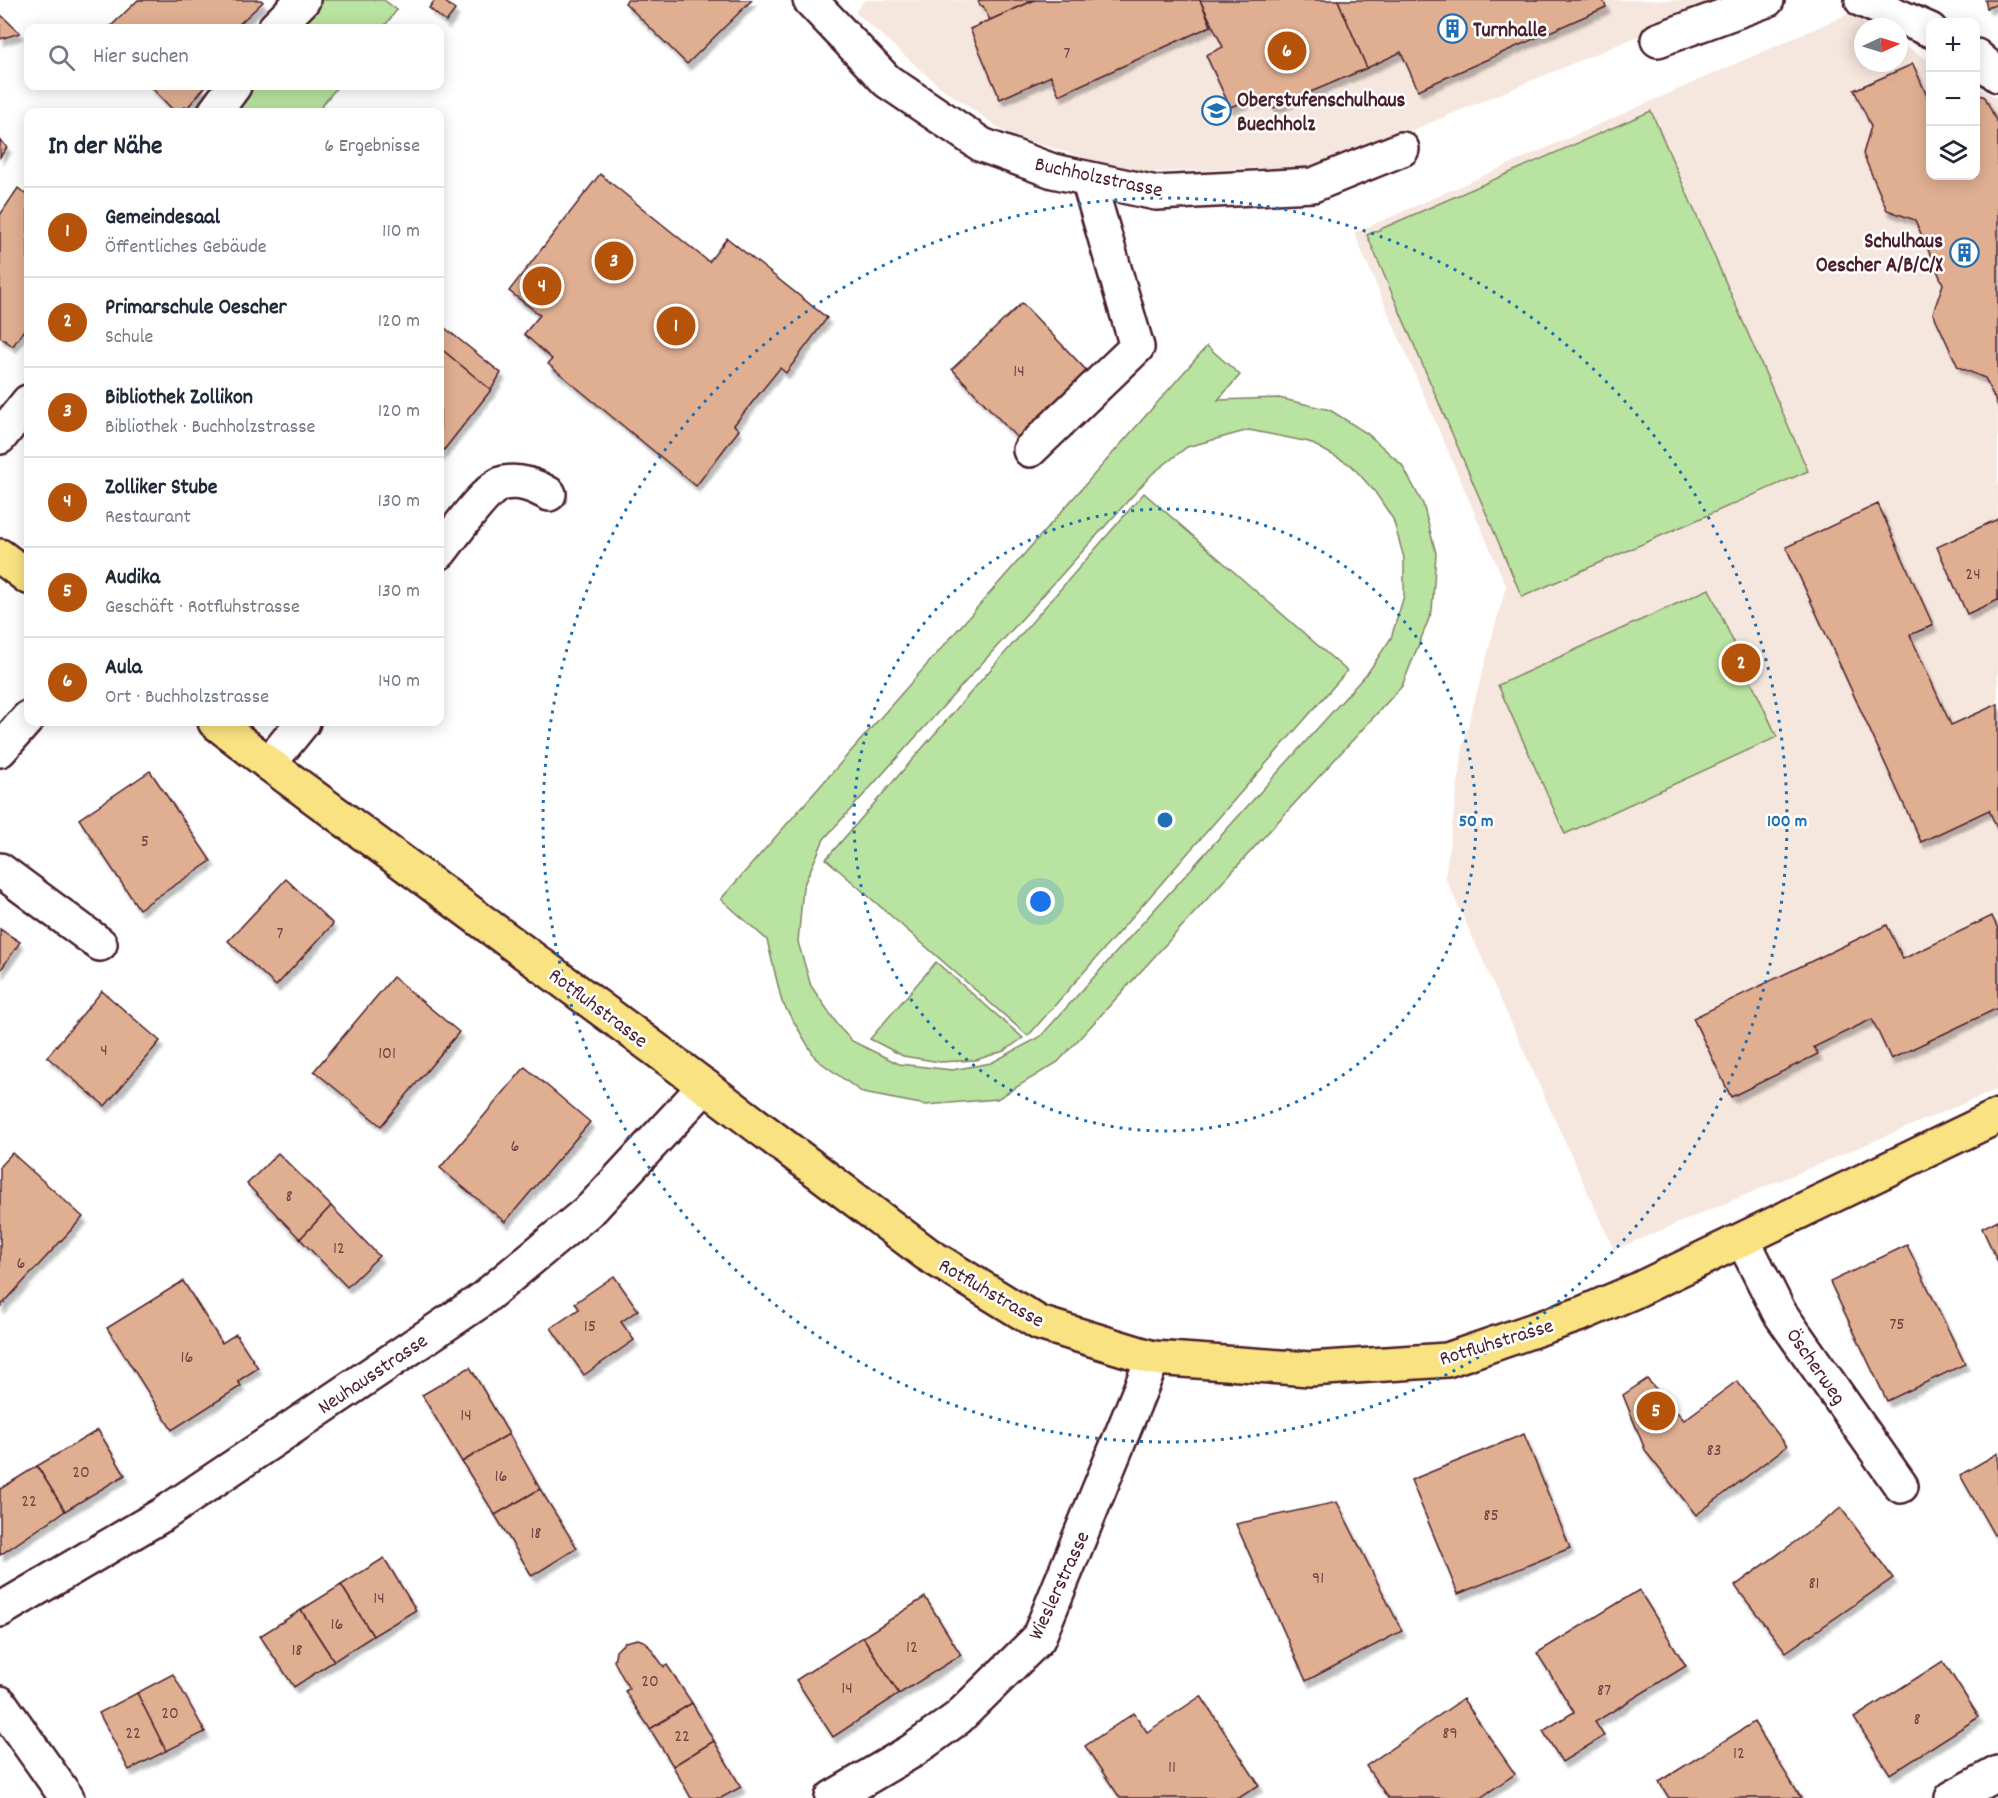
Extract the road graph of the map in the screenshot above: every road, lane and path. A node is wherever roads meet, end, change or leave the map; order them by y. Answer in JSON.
{"nodes":[{"id":1,"x":303,"y":0,"type":"edge"},
{"id":2,"x":810,"y":0,"type":"edge"},
{"id":3,"x":1767,"y":0,"type":"edge"},
{"id":4,"x":1862,"y":0,"type":"edge"},
{"id":5,"x":279,"y":24,"type":"edge"},
{"id":6,"x":1926,"y":28,"type":"edge"},
{"id":7,"x":1658,"y":40,"type":"dead end"},
{"id":8,"x":1980,"y":59,"type":"edge"},
{"id":9,"x":1998,"y":75,"type":"edge"},
{"id":10,"x":231,"y":90,"type":"edge"},
{"id":11,"x":219,"y":108,"type":"edge"},
{"id":12,"x":1402,"y":149,"type":"dead end"},
{"id":13,"x":1088,"y":179,"type":"junction"},
{"id":14,"x":24,"y":407,"type":"edge"},
{"id":15,"x":0,"y":437,"type":"edge"},
{"id":16,"x":1030,"y":450,"type":"dead end"},
{"id":17,"x":549,"y":494,"type":"dead end"},
{"id":18,"x":444,"y":547,"type":"edge"},
{"id":19,"x":0,"y":556,"type":"edge"},
{"id":20,"x":24,"y":574,"type":"edge"},
{"id":21,"x":24,"y":723,"type":"edge"},
{"id":22,"x":220,"y":726,"type":"edge"},
{"id":23,"x":300,"y":726,"type":"edge"},
{"id":24,"x":0,"y":750,"type":"edge"},
{"id":25,"x":269,"y":764,"type":"junction"},
{"id":26,"x":0,"y":870,"type":"edge"},
{"id":27,"x":100,"y":944,"type":"dead end"},
{"id":28,"x":705,"y":1086,"type":"junction"},
{"id":29,"x":1998,"y":1116,"type":"edge"},
{"id":30,"x":1743,"y":1240,"type":"junction"},
{"id":31,"x":1153,"y":1358,"type":"junction"},
{"id":32,"x":1901,"y":1486,"type":"dead end"},
{"id":33,"x":0,"y":1610,"type":"edge"},
{"id":34,"x":0,"y":1703,"type":"edge"},
{"id":35,"x":1998,"y":1773,"type":"edge"},
{"id":36,"x":67,"y":1798,"type":"edge"},
{"id":37,"x":832,"y":1798,"type":"edge"},
{"id":38,"x":1952,"y":1798,"type":"edge"}],
"edges":[{"from":1,"to":5,"type":"street"},
{"from":2,"to":13,"type":"street","name":"Buchholzstrasse"},
{"from":3,"to":7,"type":"street"},
{"from":4,"to":6,"type":"street"},
{"from":8,"to":9,"type":"street"},
{"from":10,"to":11,"type":"street"},
{"from":12,"to":13,"type":"street","name":"Buchholzstrasse"},
{"from":13,"to":16,"type":"street"},
{"from":14,"to":15,"type":"street"},
{"from":17,"to":18,"type":"street"},
{"from":19,"to":20,"type":"main road"},
{"from":21,"to":24,"type":"street"},
{"from":22,"to":25,"type":"main road","name":"Rotfluhstrasse"},
{"from":23,"to":25,"type":"street"},
{"from":25,"to":28,"type":"main road","name":"Rotfluhstrasse"},
{"from":26,"to":27,"type":"street"},
{"from":28,"to":31,"type":"main road","name":"Rotfluhstrasse"},
{"from":28,"to":33,"type":"street","name":"Neuhausstrasse"},
{"from":29,"to":30,"type":"main road","name":"Rotfluhstrasse"},
{"from":30,"to":31,"type":"main road","name":"Rotfluhstrasse"},
{"from":30,"to":32,"type":"street","name":"Öscherweg"},
{"from":31,"to":37,"type":"street","name":"Wieslerstrasse"},
{"from":34,"to":36,"type":"street"},
{"from":35,"to":38,"type":"street"}]}
